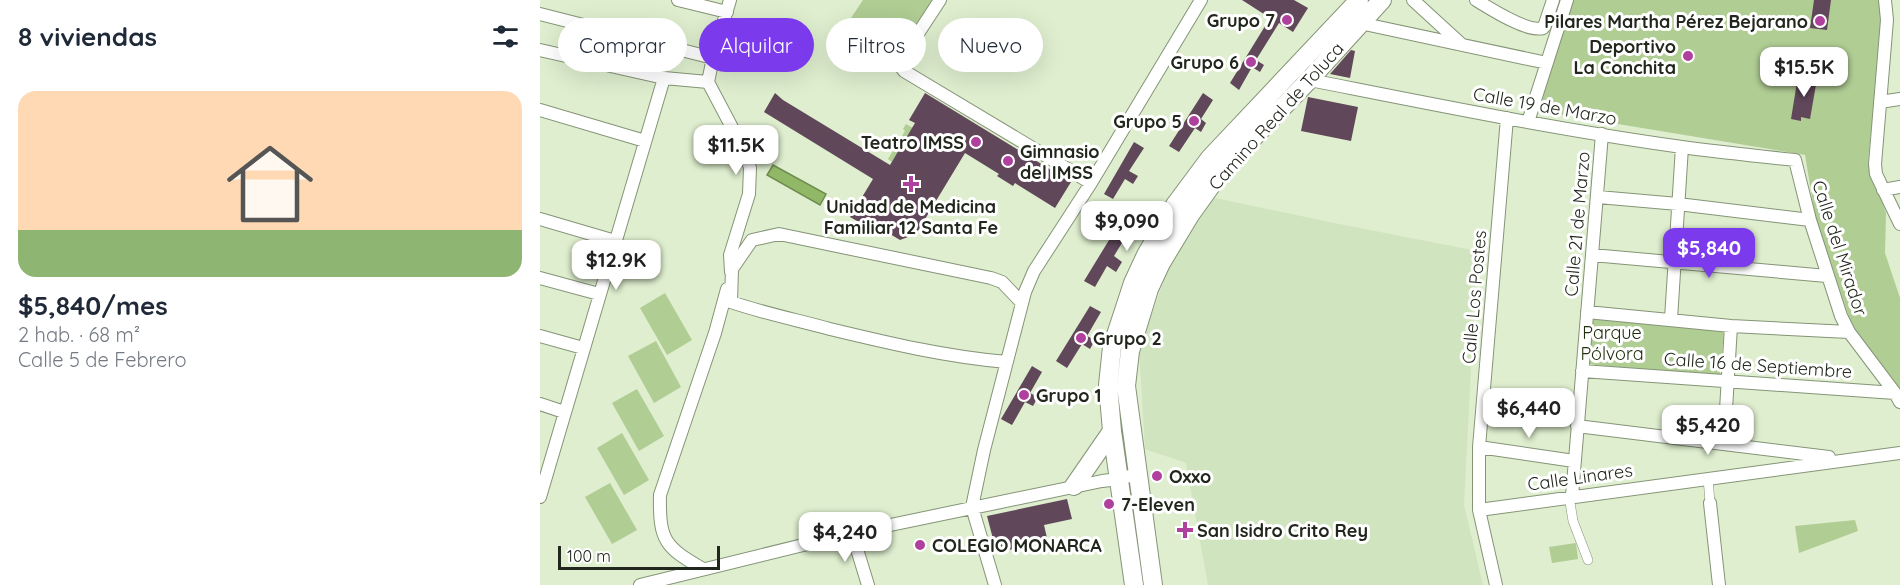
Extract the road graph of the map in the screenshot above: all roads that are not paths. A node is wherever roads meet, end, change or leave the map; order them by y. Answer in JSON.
{"nodes":[{"id":1,"x":678,"y":0,"type":"edge"},
{"id":2,"x":940,"y":0,"type":"edge"},
{"id":3,"x":1201,"y":0,"type":"edge"},
{"id":4,"x":1359,"y":0,"type":"edge"},
{"id":5,"x":1382,"y":0,"type":"edge"},
{"id":6,"x":1413,"y":0,"type":"edge"},
{"id":7,"x":1476,"y":0,"type":"edge"},
{"id":8,"x":1553,"y":0,"type":"edge"},
{"id":9,"x":1567,"y":0,"type":"edge"},
{"id":10,"x":1886,"y":0,"type":"edge"},
{"id":11,"x":729,"y":6,"type":"edge"},
{"id":12,"x":540,"y":14,"type":"edge"},
{"id":13,"x":1900,"y":18,"type":"edge"},
{"id":14,"x":1340,"y":20,"type":"junction"},
{"id":15,"x":1887,"y":21,"type":"junction"},
{"id":16,"x":1359,"y":23,"type":"junction"},
{"id":17,"x":1462,"y":45,"type":"junction"},
{"id":18,"x":540,"y":51,"type":"edge"},
{"id":19,"x":699,"y":54,"type":"edge"},
{"id":20,"x":1547,"y":63,"type":"junction"},
{"id":21,"x":710,"y":72,"type":"edge"},
{"id":22,"x":1302,"y":75,"type":"junction"},
{"id":23,"x":664,"y":78,"type":"junction"},
{"id":24,"x":708,"y":82,"type":"junction"},
{"id":25,"x":1900,"y":99,"type":"edge"},
{"id":26,"x":1880,"y":102,"type":"junction"},
{"id":27,"x":540,"y":110,"type":"edge"},
{"id":28,"x":1507,"y":118,"type":"junction"},
{"id":29,"x":1528,"y":122,"type":"junction"},
{"id":30,"x":1602,"y":134,"type":"junction"},
{"id":31,"x":645,"y":141,"type":"junction"},
{"id":32,"x":1682,"y":147,"type":"junction"},
{"id":33,"x":1795,"y":160,"type":"joint"},
{"id":34,"x":1091,"y":183,"type":"junction"},
{"id":35,"x":1900,"y":187,"type":"edge"},
{"id":36,"x":1883,"y":190,"type":"junction"},
{"id":37,"x":1598,"y":197,"type":"junction"},
{"id":38,"x":1678,"y":204,"type":"junction"},
{"id":39,"x":540,"y":219,"type":"edge"},
{"id":40,"x":1810,"y":220,"type":"junction"},
{"id":41,"x":1900,"y":224,"type":"edge"},
{"id":42,"x":615,"y":241,"type":"junction"},
{"id":43,"x":1592,"y":255,"type":"junction"},
{"id":44,"x":1674,"y":261,"type":"junction"},
{"id":45,"x":732,"y":269,"type":"junction"},
{"id":46,"x":1827,"y":276,"type":"junction"},
{"id":47,"x":540,"y":278,"type":"edge"},
{"id":48,"x":1141,"y":286,"type":"junction"},
{"id":49,"x":599,"y":294,"type":"junction"},
{"id":50,"x":1022,"y":303,"type":"junction"},
{"id":51,"x":1587,"y":312,"type":"junction"},
{"id":52,"x":1671,"y":319,"type":"junction"},
{"id":53,"x":1731,"y":326,"type":"junction"},
{"id":54,"x":1849,"y":332,"type":"junction"},
{"id":55,"x":540,"y":336,"type":"edge"},
{"id":56,"x":583,"y":348,"type":"junction"},
{"id":57,"x":1007,"y":362,"type":"junction"},
{"id":58,"x":1582,"y":371,"type":"junction"},
{"id":59,"x":1727,"y":380,"type":"junction"},
{"id":60,"x":1898,"y":398,"type":"edge"},
{"id":61,"x":540,"y":404,"type":"edge"},
{"id":62,"x":564,"y":412,"type":"junction"},
{"id":63,"x":1577,"y":426,"type":"junction"},
{"id":64,"x":1112,"y":432,"type":"junction"},
{"id":65,"x":1724,"y":443,"type":"junction"},
{"id":66,"x":1479,"y":447,"type":"junction"},
{"id":67,"x":1900,"y":453,"type":"edge"},
{"id":68,"x":1843,"y":459,"type":"junction"},
{"id":69,"x":1574,"y":461,"type":"junction"},
{"id":70,"x":543,"y":471,"type":"edge"},
{"id":71,"x":1137,"y":474,"type":"junction"},
{"id":72,"x":1708,"y":478,"type":"junction"},
{"id":73,"x":1119,"y":479,"type":"junction"},
{"id":74,"x":1074,"y":486,"type":"junction"},
{"id":75,"x":1570,"y":496,"type":"junction"},
{"id":76,"x":540,"y":497,"type":"edge"},
{"id":77,"x":1710,"y":503,"type":"joint"},
{"id":78,"x":972,"y":507,"type":"junction"},
{"id":79,"x":1479,"y":510,"type":"junction"},
{"id":80,"x":852,"y":533,"type":"junction"},
{"id":81,"x":1588,"y":560,"type":"dead end"},
{"id":82,"x":703,"y":569,"type":"junction"},
{"id":83,"x":644,"y":585,"type":"edge"},
{"id":84,"x":868,"y":585,"type":"edge"},
{"id":85,"x":995,"y":585,"type":"edge"},
{"id":86,"x":1134,"y":585,"type":"edge"},
{"id":87,"x":1153,"y":585,"type":"edge"},
{"id":88,"x":1496,"y":585,"type":"edge"},
{"id":89,"x":1719,"y":585,"type":"edge"}],
"edges":[{"from":1,"to":11,"type":"street"},
{"from":2,"to":34,"type":"street"},
{"from":3,"to":34,"type":"street"},
{"from":4,"to":14,"type":"main road","name":"Camino Real de Toluca"},
{"from":5,"to":16,"type":"main road","name":"Camino Real de Toluca"},
{"from":6,"to":17,"type":"street"},
{"from":7,"to":8,"type":"street"},
{"from":9,"to":20,"type":"street"},
{"from":10,"to":15,"type":"street"},
{"from":12,"to":19,"type":"street"},
{"from":13,"to":15,"type":"street"},
{"from":14,"to":16,"type":"street"},
{"from":14,"to":22,"type":"main road","name":"Camino Real de Toluca"},
{"from":15,"to":26,"type":"street"},
{"from":16,"to":17,"type":"street"},
{"from":16,"to":22,"type":"main road","name":"Camino Real de Toluca"},
{"from":17,"to":20,"type":"street"},
{"from":18,"to":23,"type":"street"},
{"from":20,"to":29,"type":"street"},
{"from":21,"to":24,"type":"street"},
{"from":22,"to":28,"type":"street","name":"Calle 19 de Marzo"},
{"from":22,"to":48,"type":"main road","name":"Camino Real de Toluca"},
{"from":23,"to":24,"type":"street"},
{"from":23,"to":31,"type":"street"},
{"from":24,"to":45,"type":"street"},
{"from":25,"to":26,"type":"street"},
{"from":26,"to":36,"type":"street"},
{"from":27,"to":31,"type":"street"},
{"from":28,"to":29,"type":"street","name":"Calle 19 de Marzo"},
{"from":28,"to":66,"type":"street","name":"Calle Los Postes"},
{"from":29,"to":30,"type":"street","name":"Calle 19 de Marzo"},
{"from":30,"to":32,"type":"street","name":"Calle 19 de Marzo"},
{"from":30,"to":37,"type":"street","name":"Calle 21 de Marzo"},
{"from":31,"to":42,"type":"street"},
{"from":32,"to":33,"type":"street","name":"Calle 19 de Marzo"},
{"from":32,"to":38,"type":"street"},
{"from":33,"to":40,"type":"street","name":"Calle del Mirador"},
{"from":34,"to":50,"type":"street"},
{"from":35,"to":36,"type":"street"},
{"from":36,"to":41,"type":"street"},
{"from":37,"to":38,"type":"street"},
{"from":37,"to":43,"type":"street","name":"Calle 21 de Marzo"},
{"from":38,"to":40,"type":"street"},
{"from":38,"to":44,"type":"street"},
{"from":39,"to":42,"type":"street"},
{"from":40,"to":46,"type":"street","name":"Calle del Mirador"},
{"from":42,"to":49,"type":"street"},
{"from":43,"to":44,"type":"street"},
{"from":43,"to":51,"type":"street","name":"Calle 21 de Marzo"},
{"from":44,"to":46,"type":"street"},
{"from":44,"to":52,"type":"street"},
{"from":45,"to":50,"type":"street"},
{"from":45,"to":57,"type":"street"},
{"from":45,"to":82,"type":"street"},
{"from":46,"to":54,"type":"street","name":"Calle del Mirador"},
{"from":47,"to":49,"type":"street"},
{"from":48,"to":64,"type":"main road","name":"Camino Real de Toluca"},
{"from":48,"to":71,"type":"main road","name":"Camino Real de Toluca"},
{"from":49,"to":56,"type":"street"},
{"from":50,"to":57,"type":"street"},
{"from":51,"to":52,"type":"street"},
{"from":51,"to":58,"type":"street","name":"Calle 21 de Marzo"},
{"from":52,"to":53,"type":"street"},
{"from":53,"to":54,"type":"street"},
{"from":53,"to":59,"type":"street"},
{"from":54,"to":60,"type":"street","name":"Calle del Mirador"},
{"from":55,"to":56,"type":"street"},
{"from":56,"to":62,"type":"street"},
{"from":57,"to":78,"type":"street"},
{"from":58,"to":59,"type":"street","name":"Calle 16 de Septiembre"},
{"from":58,"to":63,"type":"street","name":"Calle 21 de Marzo"},
{"from":59,"to":60,"type":"street","name":"Calle 16 de Septiembre"},
{"from":59,"to":65,"type":"street"},
{"from":61,"to":62,"type":"street"},
{"from":62,"to":70,"type":"street"},
{"from":63,"to":65,"type":"street"},
{"from":63,"to":69,"type":"street","name":"Calle 21 de Marzo"},
{"from":64,"to":73,"type":"main road","name":"Camino Real de Toluca"},
{"from":64,"to":74,"type":"main road"},
{"from":65,"to":68,"type":"street"},
{"from":66,"to":69,"type":"street"},
{"from":66,"to":79,"type":"street","name":"Calle Los Postes"},
{"from":67,"to":68,"type":"street","name":"Calle Linares"},
{"from":68,"to":72,"type":"street","name":"Calle Linares"},
{"from":69,"to":75,"type":"street","name":"Calle 21 de Marzo"},
{"from":70,"to":76,"type":"street"},
{"from":71,"to":73,"type":"street"},
{"from":71,"to":87,"type":"main road","name":"Camino Real de Toluca"},
{"from":72,"to":75,"type":"street","name":"Calle Linares"},
{"from":72,"to":77,"type":"street"},
{"from":73,"to":74,"type":"street"},
{"from":73,"to":86,"type":"main road","name":"Camino Real de Toluca"},
{"from":74,"to":78,"type":"street"},
{"from":75,"to":79,"type":"street","name":"Calle Linares"},
{"from":75,"to":81,"type":"street"},
{"from":77,"to":89,"type":"street"},
{"from":78,"to":80,"type":"street"},
{"from":78,"to":85,"type":"street"},
{"from":79,"to":88,"type":"street","name":"Calle Los Postes"},
{"from":80,"to":82,"type":"street"},
{"from":80,"to":84,"type":"street"},
{"from":82,"to":83,"type":"street"}]}
